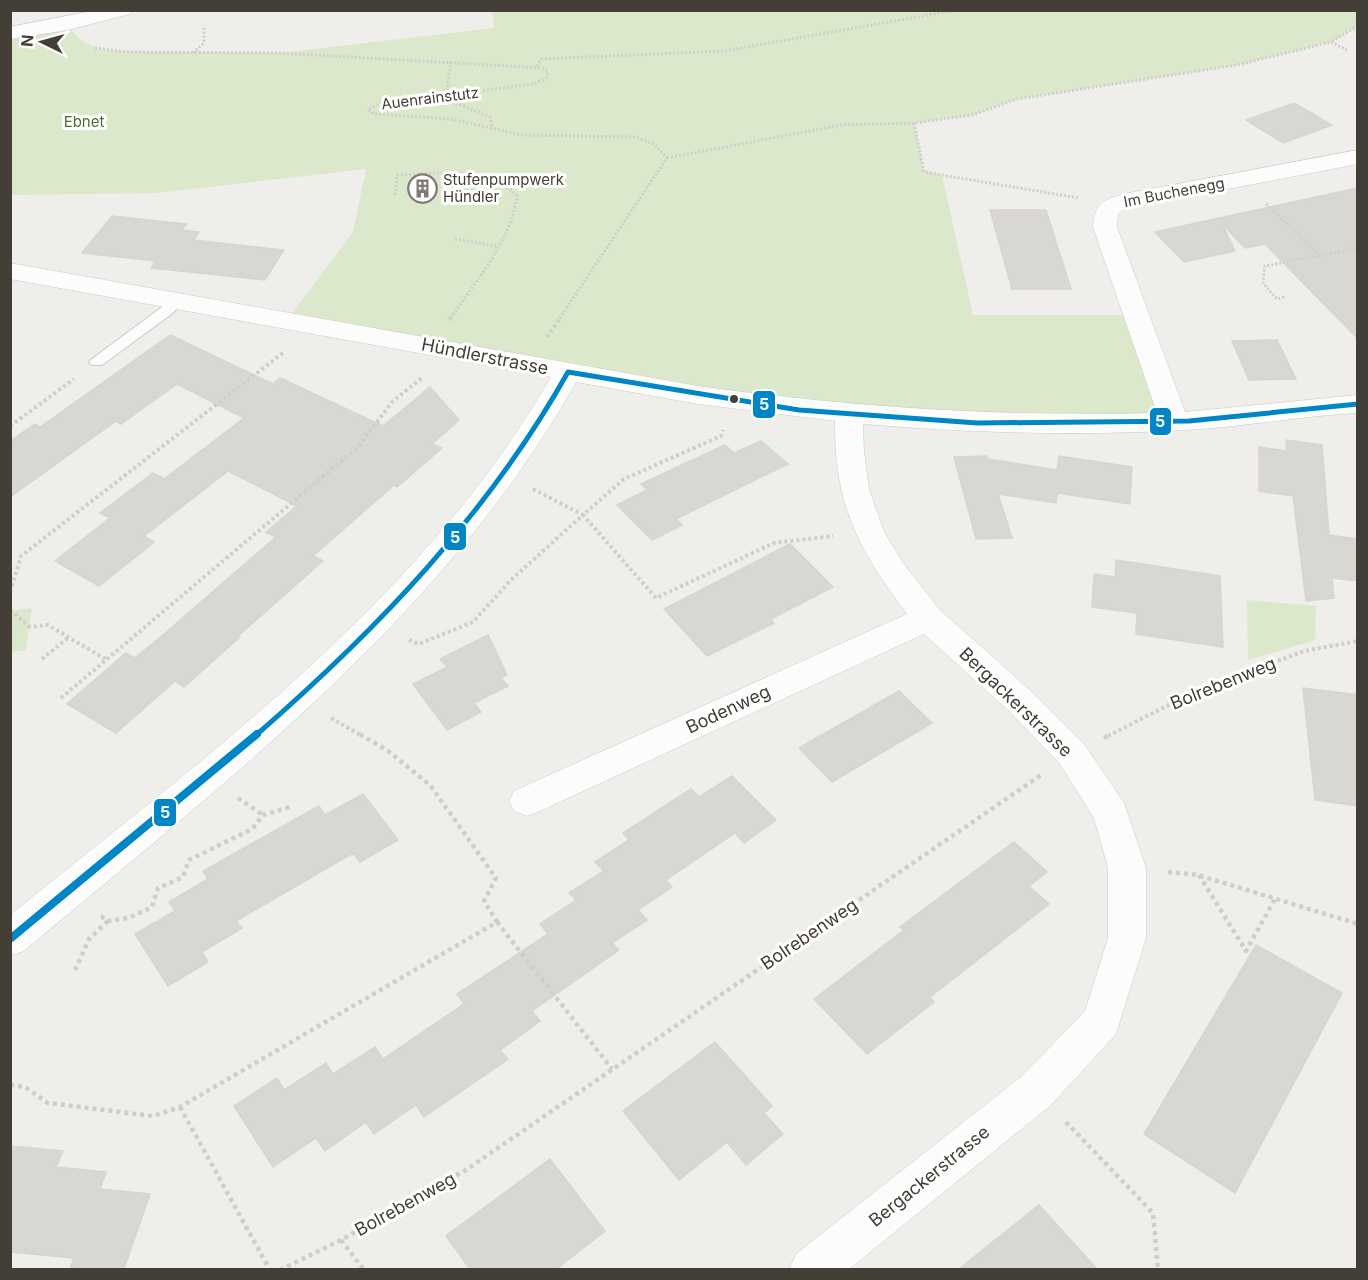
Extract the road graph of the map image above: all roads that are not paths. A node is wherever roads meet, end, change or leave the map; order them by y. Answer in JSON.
{"nodes":[{"id":1,"x":123,"y":10,"type":"edge"},
{"id":2,"x":10,"y":33,"type":"edge"},
{"id":3,"x":1358,"y":157,"type":"edge"},
{"id":4,"x":10,"y":271,"type":"edge"},
{"id":5,"x":178,"y":299,"type":"junction"},
{"id":6,"x":97,"y":362,"type":"road end"},
{"id":7,"x":568,"y":372,"type":"junction"},
{"id":8,"x":1358,"y":404,"type":"edge"},
{"id":9,"x":849,"y":414,"type":"junction"},
{"id":10,"x":1174,"y":421,"type":"junction"},
{"id":11,"x":928,"y":618,"type":"junction"},
{"id":12,"x":527,"y":801,"type":"dead end"},
{"id":13,"x":10,"y":939,"type":"edge"},
{"id":14,"x":812,"y":1269,"type":"edge"}],
"edges":[{"from":1,"to":2,"type":"street"},
{"from":3,"to":10,"type":"street","name":"Im Buchenegg"},
{"from":4,"to":5,"type":"street","name":"Hündlerstrasse"},
{"from":5,"to":6,"type":"lane"},
{"from":5,"to":7,"type":"street","name":"Hündlerstrasse"},
{"from":7,"to":9,"type":"street","name":"Hündlerstrasse"},
{"from":7,"to":13,"type":"street"},
{"from":8,"to":10,"type":"street","name":"Hündlerstrasse"},
{"from":9,"to":10,"type":"street","name":"Hündlerstrasse"},
{"from":9,"to":11,"type":"street","name":"Bergackerstrasse"},
{"from":11,"to":12,"type":"street","name":"Bodenweg"},
{"from":11,"to":14,"type":"street","name":"Bergackerstrasse"}]}
